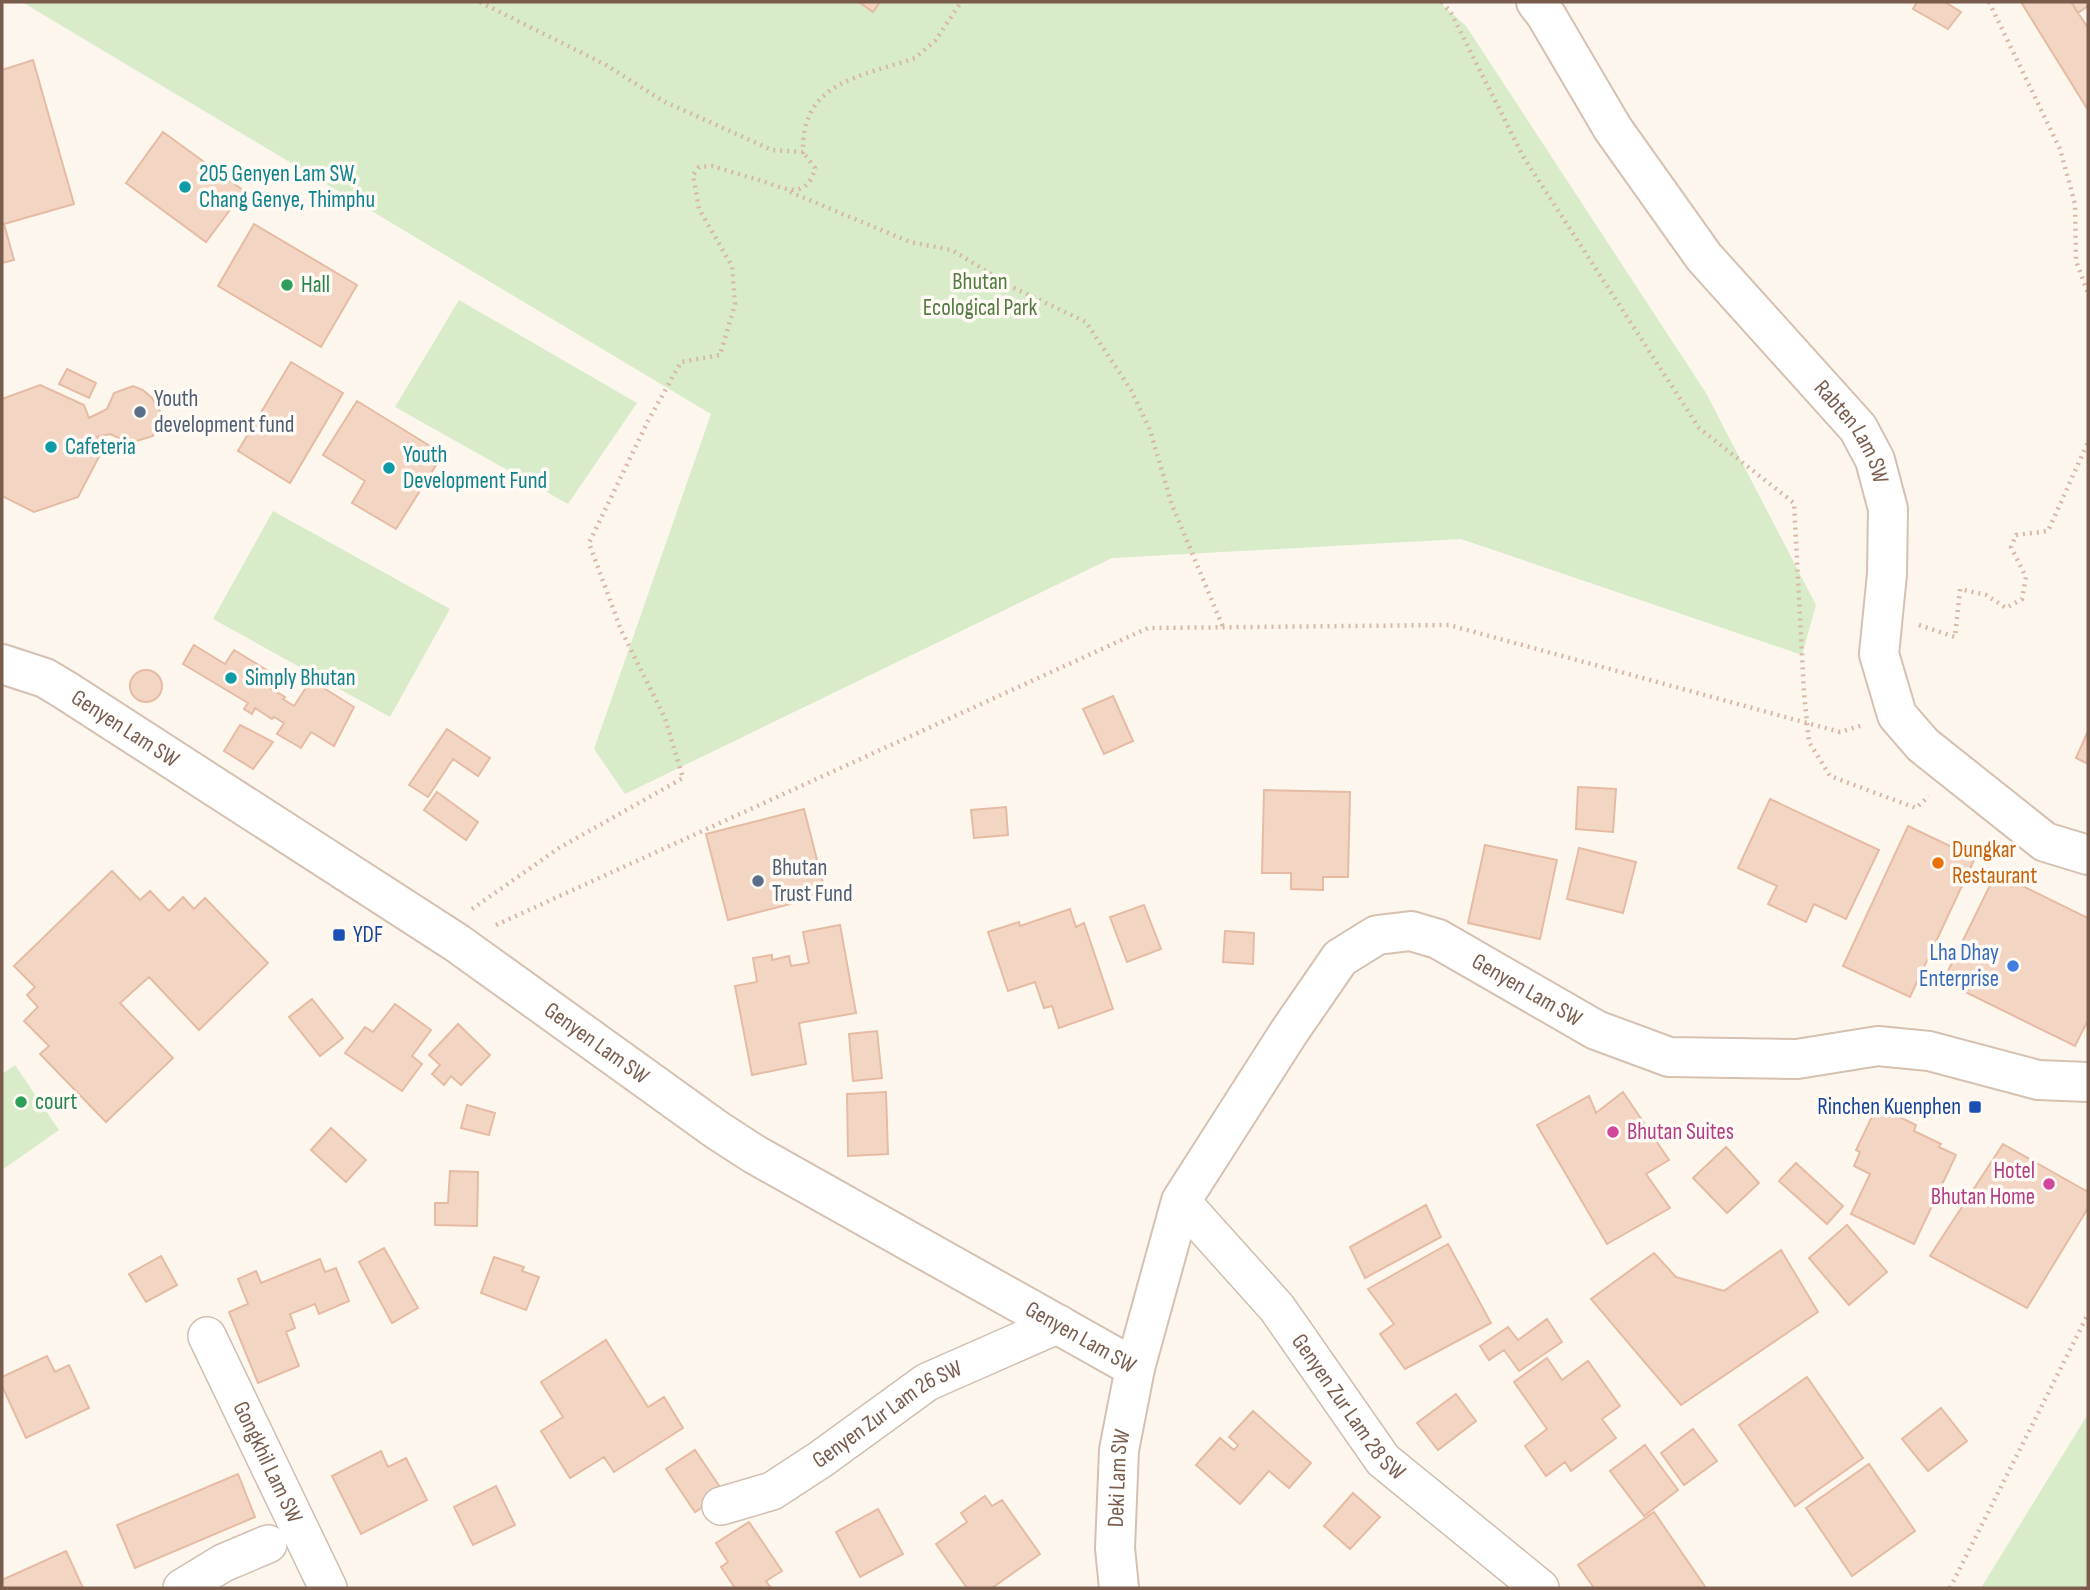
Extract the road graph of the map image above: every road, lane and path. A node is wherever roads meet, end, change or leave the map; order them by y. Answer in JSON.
{"nodes":[{"id":1,"x":480,"y":2,"type":"edge"},
{"id":2,"x":961,"y":2,"type":"edge"},
{"id":3,"x":1442,"y":2,"type":"edge"},
{"id":4,"x":1536,"y":2,"type":"edge"},
{"id":5,"x":1989,"y":2,"type":"edge"},
{"id":6,"x":803,"y":152,"type":"junction"},
{"id":7,"x":783,"y":189,"type":"junction"},
{"id":8,"x":2088,"y":293,"type":"edge"},
{"id":9,"x":2088,"y":442,"type":"edge"},
{"id":10,"x":1223,"y":627,"type":"junction"},
{"id":11,"x":1918,"y":636,"type":"dead end"},
{"id":12,"x":2,"y":664,"type":"edge"},
{"id":13,"x":1897,"y":715,"type":"junction"},
{"id":14,"x":1808,"y":723,"type":"junction"},
{"id":15,"x":1958,"y":771,"type":"junction"},
{"id":16,"x":2088,"y":855,"type":"edge"},
{"id":17,"x":448,"y":937,"type":"junction"},
{"id":18,"x":2088,"y":1082,"type":"edge"},
{"id":19,"x":1181,"y":1201,"type":"junction"},
{"id":20,"x":2088,"y":1314,"type":"edge"},
{"id":21,"x":1059,"y":1324,"type":"junction"},
{"id":22,"x":207,"y":1336,"type":"dead end"},
{"id":23,"x":1135,"y":1368,"type":"junction"},
{"id":24,"x":721,"y":1506,"type":"dead end"},
{"id":25,"x":268,"y":1544,"type":"dead end"},
{"id":26,"x":183,"y":1588,"type":"edge"},
{"id":27,"x":328,"y":1588,"type":"edge"},
{"id":28,"x":1119,"y":1588,"type":"edge"},
{"id":29,"x":1540,"y":1588,"type":"edge"},
{"id":30,"x":1950,"y":1588,"type":"edge"}],
"edges":[{"from":1,"to":6,"type":"path"},
{"from":2,"to":6,"type":"path"},
{"from":3,"to":14,"type":"path"},
{"from":4,"to":13,"type":"main road","name":"Rabten Lam SW"},
{"from":5,"to":8,"type":"path"},
{"from":6,"to":7,"type":"path"},
{"from":7,"to":10,"type":"path"},
{"from":7,"to":17,"type":"path"},
{"from":9,"to":11,"type":"path"},
{"from":10,"to":14,"type":"path"},
{"from":10,"to":17,"type":"path"},
{"from":12,"to":17,"type":"main road","name":"Genyen Lam SW"},
{"from":13,"to":14,"type":"path"},
{"from":13,"to":15,"type":"main road","name":"Rabten Lam SW"},
{"from":14,"to":15,"type":"path"},
{"from":15,"to":16,"type":"main road","name":"Rabten Lam SW"},
{"from":17,"to":21,"type":"main road","name":"Genyen Lam SW"},
{"from":18,"to":19,"type":"main road","name":"Genyen Lam SW"},
{"from":19,"to":23,"type":"main road","name":"Genyen Lam SW"},
{"from":19,"to":29,"type":"street","name":"Genyen Zur Lam 28 SW"},
{"from":20,"to":30,"type":"path"},
{"from":21,"to":23,"type":"main road","name":"Genyen Lam SW"},
{"from":21,"to":24,"type":"street","name":"Genyen Zur Lam 26 SW"},
{"from":22,"to":27,"type":"street","name":"Gongkhil Lam SW"},
{"from":23,"to":28,"type":"main road","name":"Deki Lam SW"},
{"from":25,"to":26,"type":"street"}]}
